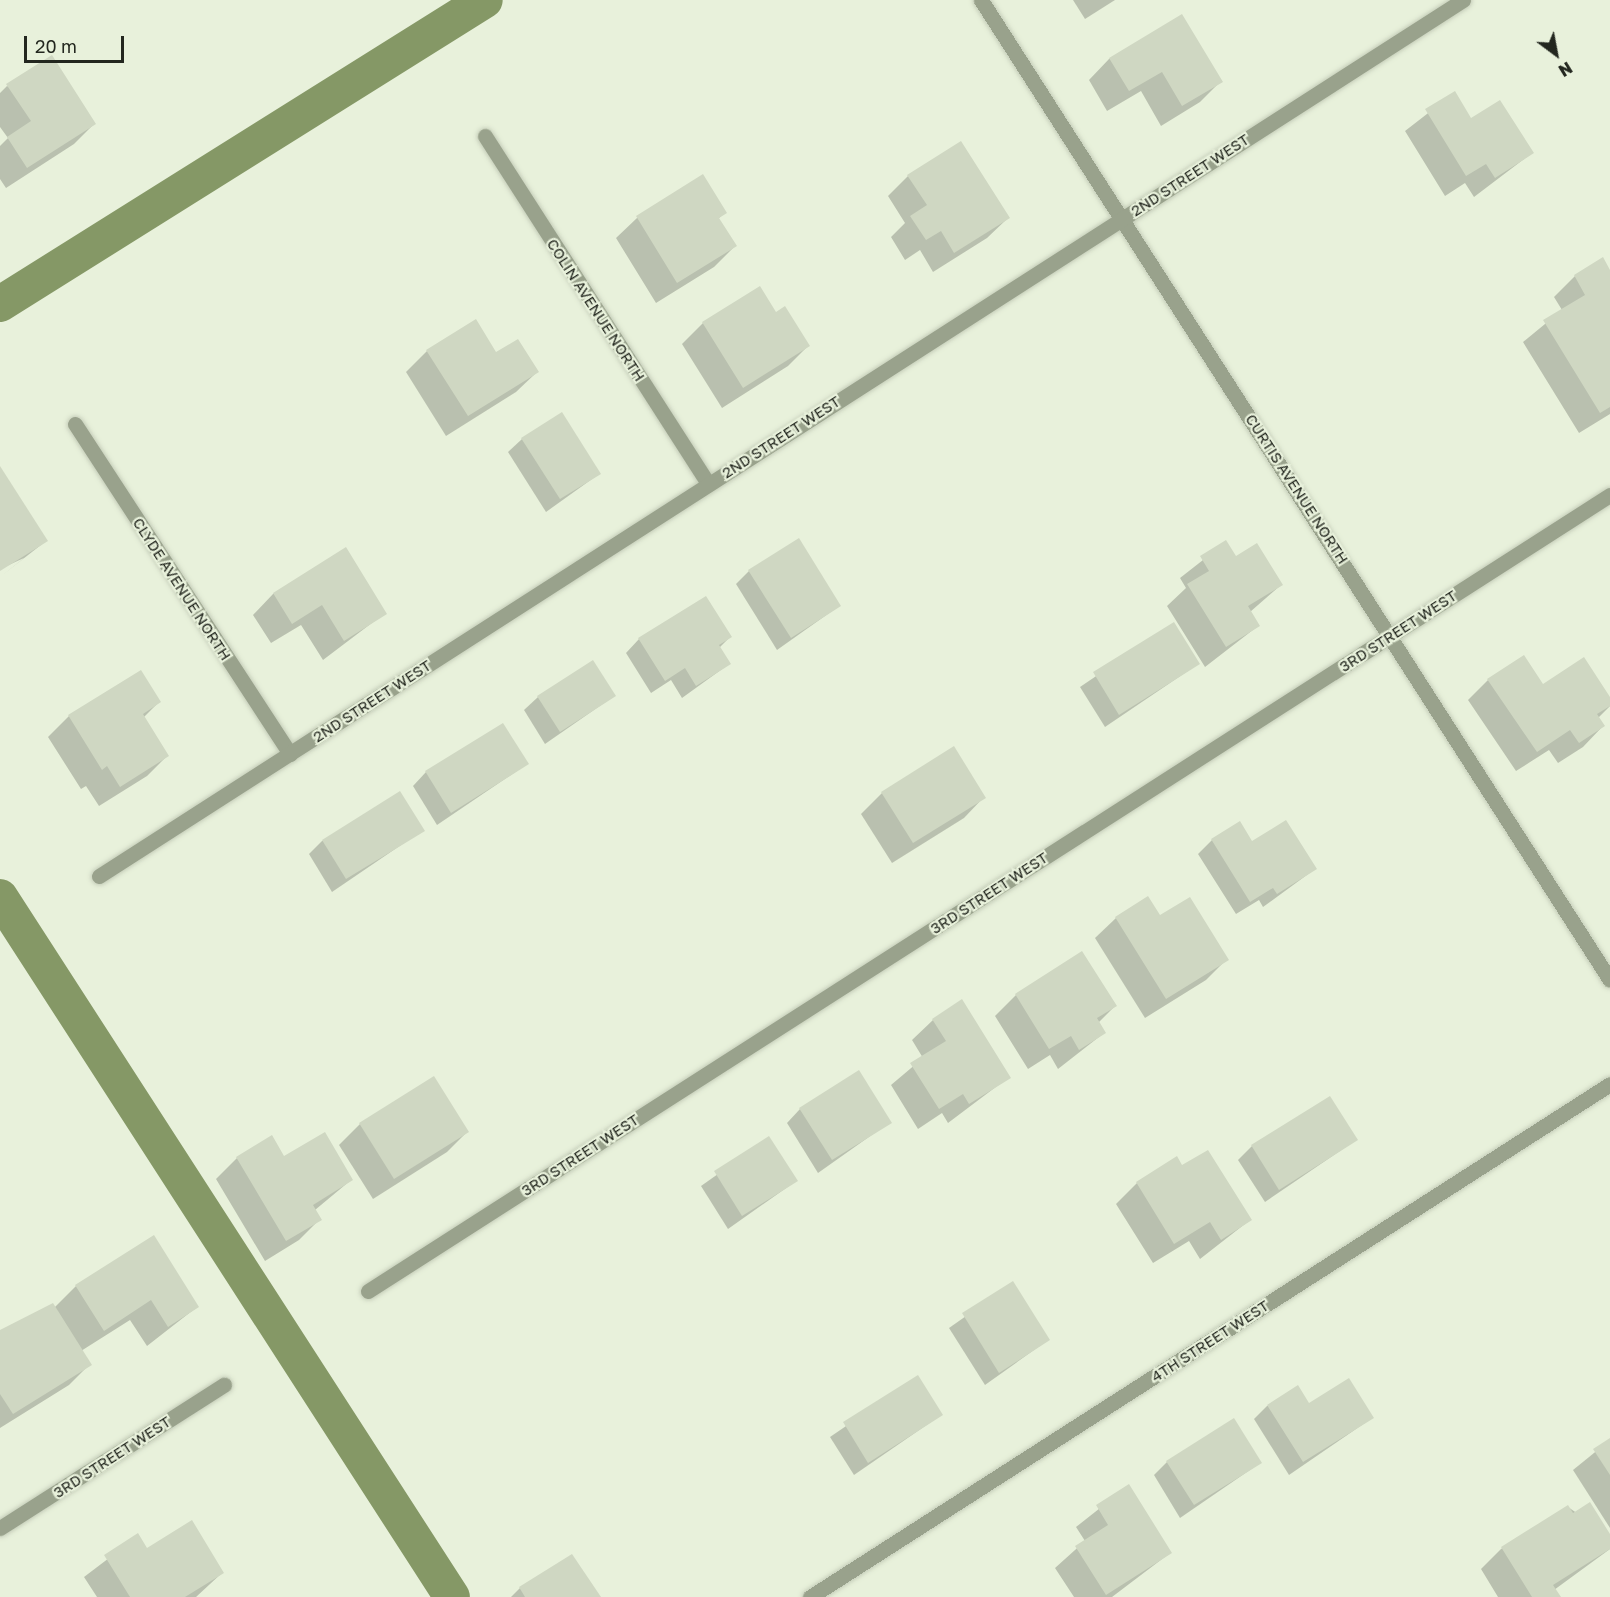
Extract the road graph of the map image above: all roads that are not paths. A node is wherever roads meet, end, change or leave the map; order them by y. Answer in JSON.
{"nodes":[{"id":1,"x":981,"y":0,"type":"edge"},
{"id":2,"x":1463,"y":0,"type":"edge"},
{"id":3,"x":484,"y":136,"type":"dead end"},
{"id":4,"x":1124,"y":217,"type":"junction"},
{"id":5,"x":75,"y":424,"type":"dead end"},
{"id":6,"x":708,"y":484,"type":"junction"},
{"id":7,"x":1610,"y":495,"type":"edge"},
{"id":8,"x":1391,"y":636,"type":"junction"},
{"id":9,"x":290,"y":754,"type":"junction"},
{"id":10,"x":99,"y":876,"type":"dead end"},
{"id":11,"x":1610,"y":980,"type":"edge"},
{"id":12,"x":1610,"y":1084,"type":"edge"},
{"id":13,"x":368,"y":1291,"type":"dead end"},
{"id":14,"x":224,"y":1385,"type":"dead end"},
{"id":15,"x":0,"y":1528,"type":"edge"},
{"id":16,"x":810,"y":1597,"type":"edge"}],
"edges":[{"from":1,"to":4,"type":"street","name":"CURTIS AVENUE NORTH"},
{"from":2,"to":4,"type":"street","name":"2ND STREET WEST"},
{"from":3,"to":6,"type":"street","name":"COLIN AVENUE NORTH"},
{"from":4,"to":6,"type":"street","name":"2ND STREET WEST"},
{"from":4,"to":8,"type":"street","name":"CURTIS AVENUE NORTH"},
{"from":5,"to":9,"type":"street","name":"CLYDE AVENUE NORTH"},
{"from":6,"to":9,"type":"street","name":"2ND STREET WEST"},
{"from":7,"to":8,"type":"street","name":"3RD STREET WEST"},
{"from":8,"to":11,"type":"street","name":"CURTIS AVENUE NORTH"},
{"from":8,"to":13,"type":"street","name":"3RD STREET WEST"},
{"from":9,"to":10,"type":"street","name":"2ND STREET WEST"},
{"from":12,"to":16,"type":"street","name":"4TH STREET WEST"},
{"from":14,"to":15,"type":"street","name":"3RD STREET WEST"}]}
